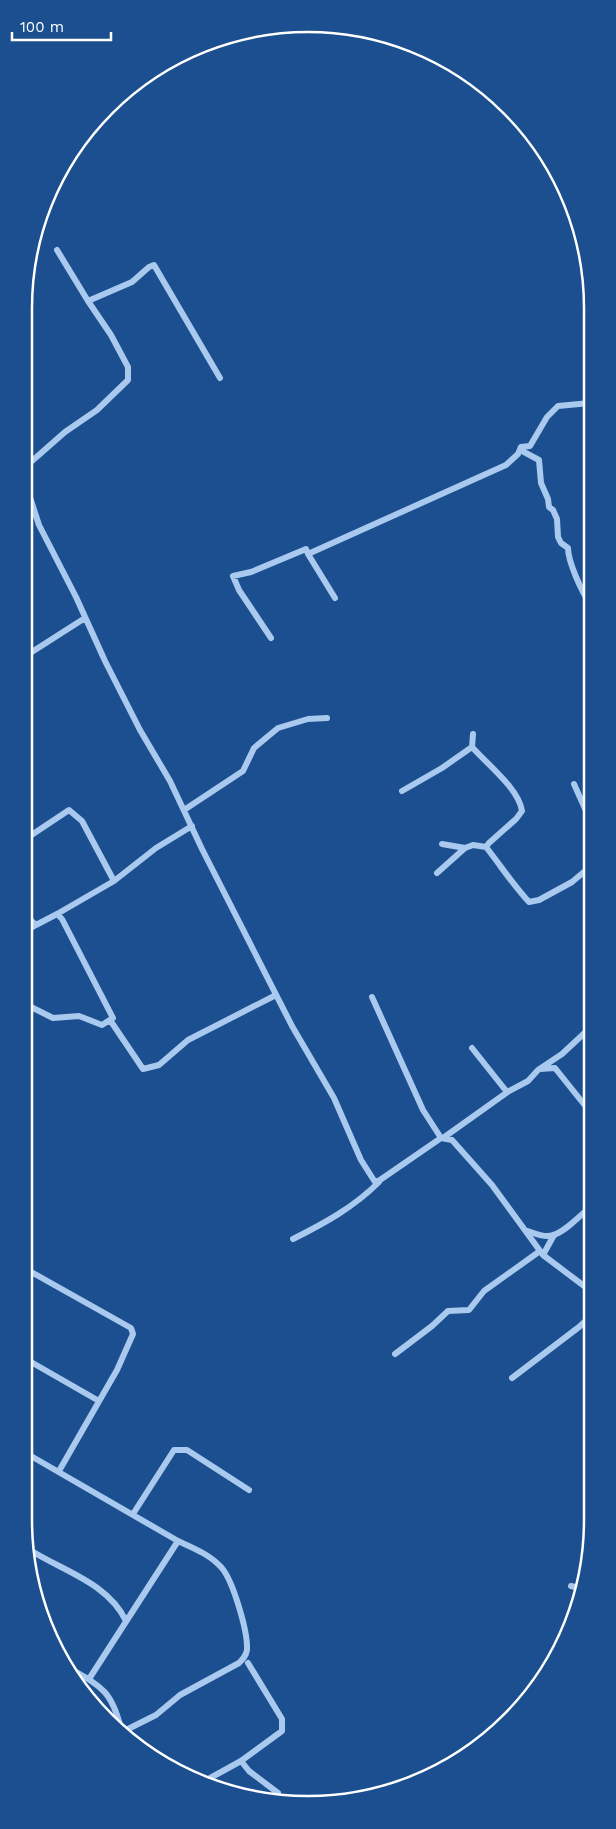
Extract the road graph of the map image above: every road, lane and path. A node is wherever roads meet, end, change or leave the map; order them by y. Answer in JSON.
{"nodes":[{"id":1,"x":57,"y":250,"type":"dead end"},
{"id":2,"x":88,"y":301,"type":"junction"},
{"id":3,"x":220,"y":378,"type":"dead end"},
{"id":4,"x":584,"y":404,"type":"edge"},
{"id":5,"x":521,"y":447,"type":"junction"},
{"id":6,"x":32,"y":461,"type":"edge"},
{"id":7,"x":32,"y":504,"type":"edge"},
{"id":8,"x":308,"y":554,"type":"junction"},
{"id":9,"x":583,"y":590,"type":"edge"},
{"id":10,"x":335,"y":598,"type":"dead end"},
{"id":11,"x":86,"y":618,"type":"junction"},
{"id":12,"x":271,"y":638,"type":"dead end"},
{"id":13,"x":32,"y":652,"type":"edge"},
{"id":14,"x":327,"y":718,"type":"dead end"},
{"id":15,"x":473,"y":734,"type":"dead end"},
{"id":16,"x":472,"y":747,"type":"junction"},
{"id":17,"x":574,"y":784,"type":"dead end"},
{"id":18,"x":402,"y":791,"type":"dead end"},
{"id":19,"x":584,"y":806,"type":"edge"},
{"id":20,"x":184,"y":810,"type":"junction"},
{"id":21,"x":192,"y":826,"type":"junction"},
{"id":22,"x":32,"y":835,"type":"edge"},
{"id":23,"x":442,"y":844,"type":"dead end"},
{"id":24,"x":486,"y":847,"type":"junction"},
{"id":25,"x":465,"y":848,"type":"junction"},
{"id":26,"x":584,"y":872,"type":"edge"},
{"id":27,"x":437,"y":873,"type":"dead end"},
{"id":28,"x":114,"y":880,"type":"junction"},
{"id":29,"x":56,"y":914,"type":"junction"},
{"id":30,"x":32,"y":922,"type":"edge"},
{"id":31,"x":36,"y":925,"type":"junction"},
{"id":32,"x":32,"y":927,"type":"edge"},
{"id":33,"x":276,"y":995,"type":"junction"},
{"id":34,"x":372,"y":997,"type":"dead end"},
{"id":35,"x":32,"y":1008,"type":"edge"},
{"id":36,"x":110,"y":1020,"type":"junction"},
{"id":37,"x":584,"y":1034,"type":"edge"},
{"id":38,"x":472,"y":1048,"type":"dead end"},
{"id":39,"x":538,"y":1070,"type":"junction"},
{"id":40,"x":506,"y":1092,"type":"junction"},
{"id":41,"x":584,"y":1103,"type":"edge"},
{"id":42,"x":442,"y":1138,"type":"junction"},
{"id":43,"x":380,"y":1180,"type":"junction"},
{"id":44,"x":584,"y":1212,"type":"edge"},
{"id":45,"x":525,"y":1230,"type":"junction"},
{"id":46,"x":554,"y":1235,"type":"junction"},
{"id":47,"x":293,"y":1239,"type":"dead end"},
{"id":48,"x":542,"y":1253,"type":"junction"},
{"id":49,"x":32,"y":1273,"type":"edge"},
{"id":50,"x":584,"y":1286,"type":"edge"},
{"id":51,"x":584,"y":1322,"type":"edge"},
{"id":52,"x":395,"y":1354,"type":"dead end"},
{"id":53,"x":32,"y":1363,"type":"edge"},
{"id":54,"x":512,"y":1378,"type":"dead end"},
{"id":55,"x":99,"y":1401,"type":"junction"},
{"id":56,"x":32,"y":1456,"type":"edge"},
{"id":57,"x":59,"y":1471,"type":"junction"},
{"id":58,"x":249,"y":1490,"type":"dead end"},
{"id":59,"x":133,"y":1514,"type":"junction"},
{"id":60,"x":178,"y":1541,"type":"junction"},
{"id":61,"x":34,"y":1552,"type":"edge"},
{"id":62,"x":571,"y":1586,"type":"dead end"},
{"id":63,"x":575,"y":1587,"type":"edge"},
{"id":64,"x":126,"y":1620,"type":"junction"},
{"id":65,"x":248,"y":1663,"type":"dead end"},
{"id":66,"x":78,"y":1673,"type":"edge"},
{"id":67,"x":89,"y":1679,"type":"junction"},
{"id":68,"x":120,"y":1723,"type":"edge"},
{"id":69,"x":126,"y":1728,"type":"edge"},
{"id":70,"x":241,"y":1761,"type":"junction"},
{"id":71,"x":209,"y":1778,"type":"edge"},
{"id":72,"x":278,"y":1793,"type":"dead end"}],
"edges":[{"from":1,"to":2,"type":"street"},
{"from":2,"to":3,"type":"street"},
{"from":2,"to":6,"type":"street"},
{"from":4,"to":5,"type":"street"},
{"from":5,"to":8,"type":"street"},
{"from":5,"to":9,"type":"street"},
{"from":7,"to":11,"type":"street"},
{"from":8,"to":10,"type":"street"},
{"from":8,"to":12,"type":"street"},
{"from":11,"to":13,"type":"street"},
{"from":11,"to":20,"type":"street"},
{"from":14,"to":20,"type":"street"},
{"from":15,"to":16,"type":"street"},
{"from":16,"to":18,"type":"street"},
{"from":16,"to":24,"type":"street"},
{"from":17,"to":19,"type":"street"},
{"from":20,"to":21,"type":"street"},
{"from":21,"to":28,"type":"street"},
{"from":21,"to":33,"type":"street"},
{"from":22,"to":28,"type":"street"},
{"from":23,"to":25,"type":"street"},
{"from":24,"to":25,"type":"street"},
{"from":24,"to":26,"type":"street"},
{"from":25,"to":27,"type":"street"},
{"from":28,"to":29,"type":"street"},
{"from":29,"to":31,"type":"street"},
{"from":29,"to":36,"type":"street"},
{"from":30,"to":31,"type":"street"},
{"from":31,"to":32,"type":"street"},
{"from":33,"to":36,"type":"street"},
{"from":33,"to":43,"type":"street"},
{"from":34,"to":42,"type":"street"},
{"from":35,"to":36,"type":"street"},
{"from":37,"to":39,"type":"street"},
{"from":38,"to":40,"type":"street"},
{"from":39,"to":40,"type":"street"},
{"from":39,"to":41,"type":"street"},
{"from":40,"to":42,"type":"street"},
{"from":42,"to":43,"type":"street"},
{"from":42,"to":45,"type":"street"},
{"from":43,"to":47,"type":"street"},
{"from":44,"to":46,"type":"street"},
{"from":45,"to":46,"type":"street"},
{"from":45,"to":48,"type":"street"},
{"from":46,"to":48,"type":"street"},
{"from":48,"to":50,"type":"street"},
{"from":48,"to":52,"type":"street"},
{"from":49,"to":55,"type":"street"},
{"from":51,"to":54,"type":"street"},
{"from":53,"to":55,"type":"street"},
{"from":55,"to":57,"type":"street"},
{"from":56,"to":57,"type":"street"},
{"from":57,"to":59,"type":"street"},
{"from":58,"to":59,"type":"street"},
{"from":59,"to":60,"type":"street"},
{"from":60,"to":64,"type":"street"},
{"from":60,"to":69,"type":"street"},
{"from":61,"to":64,"type":"street"},
{"from":62,"to":63,"type":"street"},
{"from":64,"to":67,"type":"street"},
{"from":65,"to":70,"type":"street"},
{"from":66,"to":67,"type":"street"},
{"from":67,"to":68,"type":"street"},
{"from":70,"to":71,"type":"street"},
{"from":70,"to":72,"type":"street"}]}
